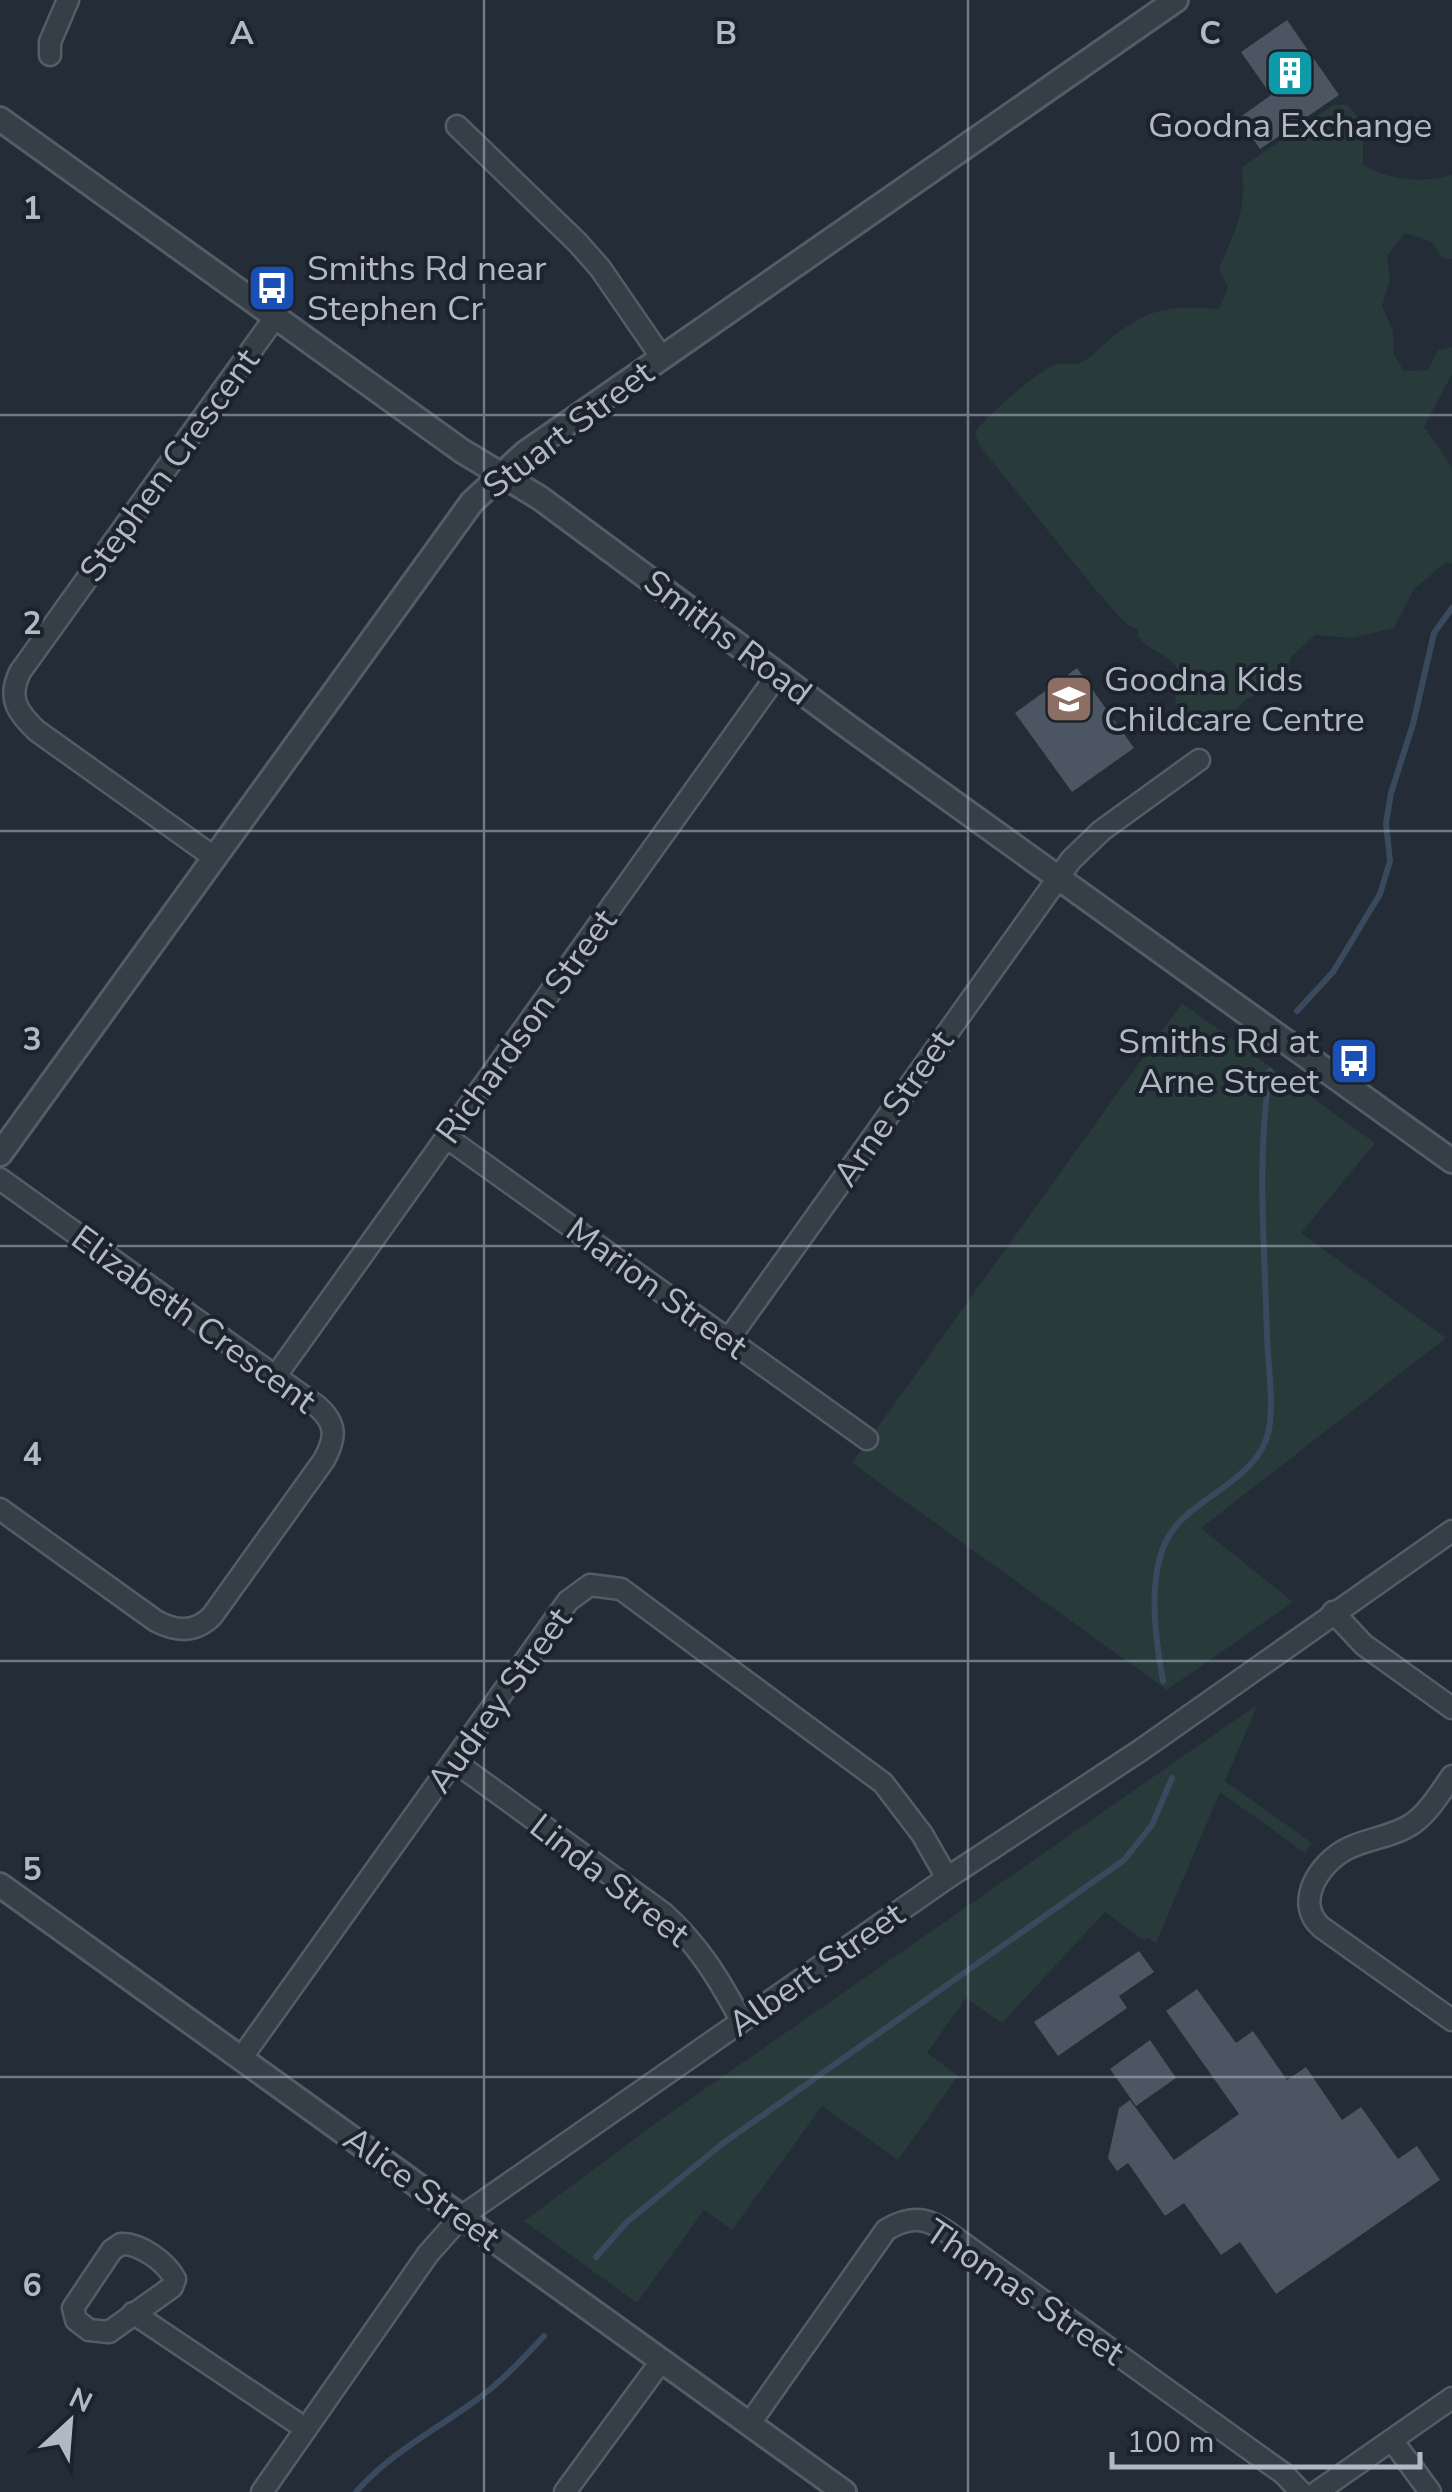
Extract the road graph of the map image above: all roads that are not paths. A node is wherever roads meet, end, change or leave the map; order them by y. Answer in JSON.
{"nodes":[{"id":1,"x":68,"y":0,"type":"edge"},
{"id":2,"x":1176,"y":0,"type":"edge"},
{"id":3,"x":50,"y":55,"type":"dead end"},
{"id":4,"x":0,"y":119,"type":"edge"},
{"id":5,"x":457,"y":126,"type":"dead end"},
{"id":6,"x":276,"y":316,"type":"junction"},
{"id":7,"x":662,"y":358,"type":"junction"},
{"id":8,"x":502,"y":474,"type":"junction"},
{"id":9,"x":778,"y":674,"type":"junction"},
{"id":10,"x":1199,"y":760,"type":"dead end"},
{"id":11,"x":215,"y":858,"type":"junction"},
{"id":12,"x":1058,"y":876,"type":"junction"},
{"id":13,"x":446,"y":1137,"type":"junction"},
{"id":14,"x":0,"y":1154,"type":"edge"},
{"id":15,"x":1452,"y":1161,"type":"edge"},
{"id":16,"x":0,"y":1179,"type":"edge"},
{"id":17,"x":728,"y":1340,"type":"junction"},
{"id":18,"x":274,"y":1377,"type":"junction"},
{"id":19,"x":867,"y":1439,"type":"dead end"},
{"id":20,"x":0,"y":1509,"type":"edge"},
{"id":21,"x":1452,"y":1530,"type":"edge"},
{"id":22,"x":1334,"y":1612,"type":"junction"},
{"id":23,"x":1452,"y":1708,"type":"edge"},
{"id":24,"x":455,"y":1762,"type":"junction"},
{"id":25,"x":1452,"y":1776,"type":"edge"},
{"id":26,"x":947,"y":1878,"type":"junction"},
{"id":27,"x":0,"y":1884,"type":"edge"},
{"id":28,"x":742,"y":2020,"type":"junction"},
{"id":29,"x":1452,"y":2020,"type":"edge"},
{"id":30,"x":242,"y":2058,"type":"junction"},
{"id":31,"x":461,"y":2217,"type":"junction"},
{"id":32,"x":134,"y":2313,"type":"junction"},
{"id":33,"x":662,"y":2360,"type":"junction"},
{"id":34,"x":1452,"y":2398,"type":"edge"},
{"id":35,"x":750,"y":2423,"type":"junction"},
{"id":36,"x":306,"y":2429,"type":"junction"},
{"id":37,"x":1392,"y":2440,"type":"junction"},
{"id":38,"x":262,"y":2492,"type":"edge"},
{"id":39,"x":565,"y":2492,"type":"edge"},
{"id":40,"x":844,"y":2492,"type":"edge"},
{"id":41,"x":1301,"y":2492,"type":"edge"},
{"id":42,"x":1317,"y":2492,"type":"edge"},
{"id":43,"x":1430,"y":2492,"type":"edge"}],
"edges":[{"from":1,"to":3,"type":"street"},
{"from":2,"to":7,"type":"street","name":"Stuart Street"},
{"from":4,"to":6,"type":"street","name":"Smiths Road"},
{"from":5,"to":7,"type":"street"},
{"from":6,"to":8,"type":"street","name":"Smiths Road"},
{"from":6,"to":11,"type":"street","name":"Stephen Crescent"},
{"from":7,"to":8,"type":"street","name":"Stuart Street"},
{"from":8,"to":9,"type":"street","name":"Smiths Road"},
{"from":8,"to":11,"type":"street","name":"Stuart Street"},
{"from":9,"to":12,"type":"street","name":"Smiths Road"},
{"from":9,"to":13,"type":"street","name":"Richardson Street"},
{"from":10,"to":12,"type":"street","name":"Arne Street"},
{"from":11,"to":14,"type":"street","name":"Stuart Street"},
{"from":12,"to":15,"type":"street","name":"Smiths Road"},
{"from":12,"to":17,"type":"street","name":"Arne Street"},
{"from":13,"to":17,"type":"street","name":"Marion Street"},
{"from":13,"to":18,"type":"street","name":"Richardson Street"},
{"from":16,"to":18,"type":"street","name":"Elizabeth Crescent"},
{"from":17,"to":19,"type":"street","name":"Marion Street"},
{"from":18,"to":20,"type":"street","name":"Elizabeth Crescent"},
{"from":21,"to":22,"type":"street","name":"Albert Street"},
{"from":22,"to":23,"type":"street"},
{"from":22,"to":26,"type":"street","name":"Albert Street"},
{"from":24,"to":26,"type":"street","name":"Audrey Street"},
{"from":24,"to":28,"type":"street","name":"Linda Street"},
{"from":24,"to":30,"type":"street","name":"Audrey Street"},
{"from":25,"to":29,"type":"street"},
{"from":26,"to":28,"type":"street","name":"Albert Street"},
{"from":27,"to":30,"type":"street","name":"Alice Street"},
{"from":28,"to":31,"type":"street","name":"Albert Street"},
{"from":30,"to":31,"type":"street","name":"Alice Street"},
{"from":31,"to":33,"type":"street","name":"Alice Street"},
{"from":31,"to":36,"type":"street","name":"Albert Street"},
{"from":32,"to":32,"type":"street"},
{"from":32,"to":36,"type":"street"},
{"from":33,"to":35,"type":"street","name":"Alice Street"},
{"from":33,"to":39,"type":"street"},
{"from":34,"to":37,"type":"street"},
{"from":35,"to":40,"type":"street","name":"Alice Street"},
{"from":35,"to":41,"type":"street","name":"Thomas Street"},
{"from":36,"to":38,"type":"street","name":"Albert Street"},
{"from":37,"to":42,"type":"street"},
{"from":37,"to":43,"type":"street"}]}
